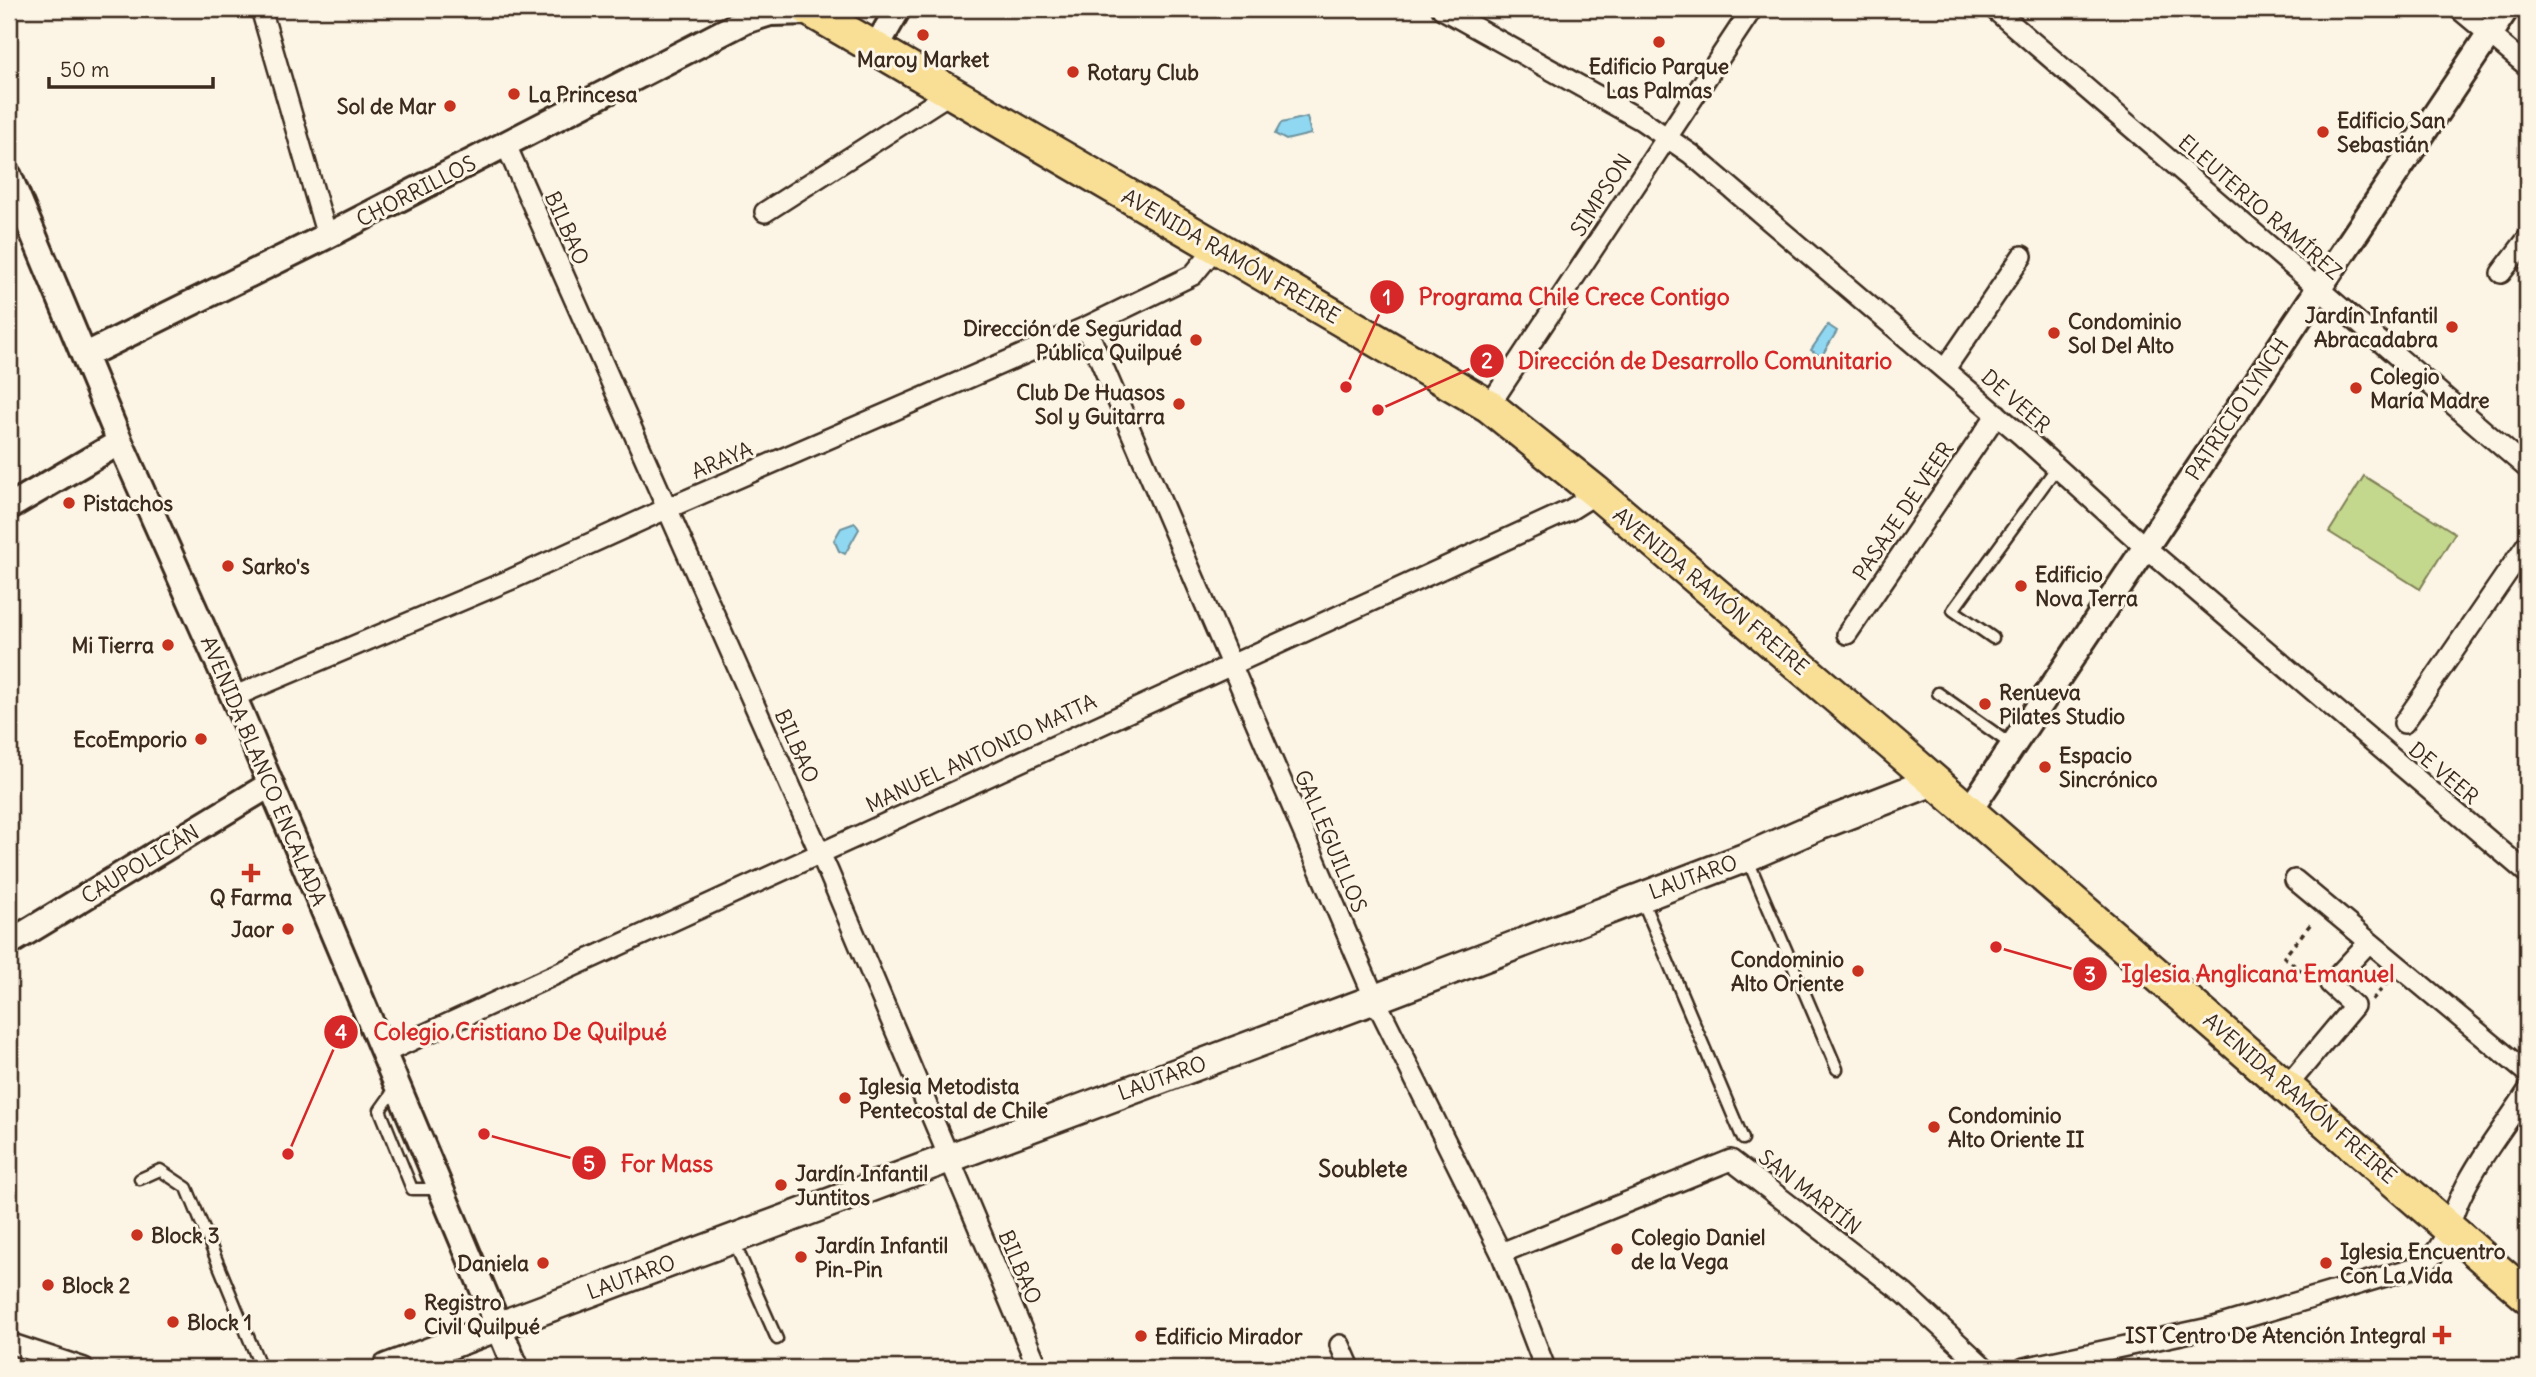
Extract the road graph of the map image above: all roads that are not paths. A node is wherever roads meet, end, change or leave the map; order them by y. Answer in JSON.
{"nodes":[{"id":1,"x":261,"y":9,"type":"edge"},
{"id":2,"x":898,"y":9,"type":"edge"},
{"id":3,"x":1442,"y":9,"type":"edge"},
{"id":4,"x":1752,"y":9,"type":"edge"},
{"id":5,"x":1994,"y":9,"type":"edge"},
{"id":6,"x":2459,"y":9,"type":"edge"},
{"id":7,"x":2506,"y":9,"type":"edge"},
{"id":8,"x":810,"y":10,"type":"edge"},
{"id":9,"x":747,"y":15,"type":"edge"},
{"id":10,"x":2488,"y":34,"type":"junction"},
{"id":11,"x":875,"y":49,"type":"junction"},
{"id":12,"x":2527,"y":66,"type":"edge"},
{"id":13,"x":952,"y":92,"type":"junction"},
{"id":14,"x":1667,"y":137,"type":"junction"},
{"id":15,"x":506,"y":145,"type":"junction"},
{"id":16,"x":9,"y":176,"type":"edge"},
{"id":17,"x":765,"y":212,"type":"dead end"},
{"id":18,"x":327,"y":236,"type":"junction"},
{"id":19,"x":2527,"y":239,"type":"edge"},
{"id":20,"x":1216,"y":247,"type":"junction"},
{"id":21,"x":2022,"y":257,"type":"dead end"},
{"id":22,"x":2501,"y":273,"type":"dead end"},
{"id":23,"x":2318,"y":286,"type":"junction"},
{"id":24,"x":1086,"y":327,"type":"junction"},
{"id":25,"x":84,"y":356,"type":"junction"},
{"id":26,"x":1945,"y":369,"type":"junction"},
{"id":27,"x":1489,"y":406,"type":"junction"},
{"id":28,"x":1997,"y":414,"type":"junction"},
{"id":29,"x":120,"y":442,"type":"junction"},
{"id":30,"x":2057,"y":467,"type":"junction"},
{"id":31,"x":2527,"y":468,"type":"edge"},
{"id":32,"x":1597,"y":493,"type":"junction"},
{"id":33,"x":9,"y":507,"type":"edge"},
{"id":34,"x":666,"y":509,"type":"junction"},
{"id":35,"x":2527,"y":544,"type":"edge"},
{"id":36,"x":2145,"y":547,"type":"junction"},
{"id":37,"x":1847,"y":634,"type":"dead end"},
{"id":38,"x":1993,"y":638,"type":"dead end"},
{"id":39,"x":1230,"y":664,"type":"junction"},
{"id":40,"x":1938,"y":693,"type":"dead end"},
{"id":41,"x":233,"y":697,"type":"junction"},
{"id":42,"x":2404,"y":723,"type":"dead end"},
{"id":43,"x":2013,"y":745,"type":"junction"},
{"id":44,"x":1934,"y":781,"type":"junction"},
{"id":45,"x":271,"y":784,"type":"junction"},
{"id":46,"x":1969,"y":811,"type":"junction"},
{"id":47,"x":820,"y":852,"type":"junction"},
{"id":48,"x":1746,"y":858,"type":"junction"},
{"id":49,"x":2527,"y":873,"type":"edge"},
{"id":50,"x":2295,"y":880,"type":"dead end"},
{"id":51,"x":1640,"y":897,"type":"junction"},
{"id":52,"x":2369,"y":942,"type":"junction"},
{"id":53,"x":9,"y":943,"type":"edge"},
{"id":54,"x":1375,"y":999,"type":"junction"},
{"id":55,"x":384,"y":1053,"type":"junction"},
{"id":56,"x":1837,"y":1069,"type":"dead end"},
{"id":57,"x":2527,"y":1073,"type":"edge"},
{"id":58,"x":2287,"y":1086,"type":"junction"},
{"id":59,"x":2527,"y":1092,"type":"edge"},
{"id":60,"x":1743,"y":1139,"type":"dead end"},
{"id":61,"x":949,"y":1157,"type":"junction"},
{"id":62,"x":141,"y":1179,"type":"dead end"},
{"id":63,"x":2449,"y":1230,"type":"junction"},
{"id":64,"x":733,"y":1240,"type":"junction"},
{"id":65,"x":1500,"y":1253,"type":"junction"},
{"id":66,"x":2527,"y":1296,"type":"edge"},
{"id":67,"x":499,"y":1327,"type":"junction"},
{"id":68,"x":777,"y":1339,"type":"dead end"},
{"id":69,"x":9,"y":1343,"type":"edge"},
{"id":70,"x":1340,"y":1345,"type":"dead end"},
{"id":71,"x":84,"y":1368,"type":"edge"},
{"id":72,"x":261,"y":1368,"type":"edge"},
{"id":73,"x":387,"y":1368,"type":"edge"},
{"id":74,"x":516,"y":1368,"type":"edge"},
{"id":75,"x":1038,"y":1368,"type":"edge"},
{"id":76,"x":1350,"y":1368,"type":"edge"},
{"id":77,"x":1545,"y":1368,"type":"edge"},
{"id":78,"x":1985,"y":1368,"type":"edge"},
{"id":79,"x":2024,"y":1368,"type":"edge"}],
"edges":[{"from":1,"to":18,"type":"street"},
{"from":2,"to":11,"type":"street"},
{"from":3,"to":14,"type":"street","name":"DE VEER"},
{"from":4,"to":14,"type":"street","name":"SIMPSON"},
{"from":5,"to":23,"type":"street","name":"ELEUTERIO RAMÍREZ"},
{"from":6,"to":10,"type":"street"},
{"from":7,"to":10,"type":"street","name":"PATRICIO LYNCH"},
{"from":8,"to":9,"type":"street","name":"CHORRILLOS"},
{"from":8,"to":11,"type":"main road","name":"AVENIDA RAMÓN FREIRE"},
{"from":9,"to":15,"type":"street","name":"CHORRILLOS"},
{"from":10,"to":12,"type":"street"},
{"from":10,"to":23,"type":"street","name":"PATRICIO LYNCH"},
{"from":11,"to":13,"type":"main road","name":"AVENIDA RAMÓN FREIRE"},
{"from":13,"to":17,"type":"street"},
{"from":13,"to":20,"type":"main road","name":"AVENIDA RAMÓN FREIRE"},
{"from":14,"to":26,"type":"street","name":"DE VEER"},
{"from":14,"to":27,"type":"street","name":"SIMPSON"},
{"from":15,"to":18,"type":"street","name":"CHORRILLOS"},
{"from":15,"to":34,"type":"street","name":"BILBAO"},
{"from":16,"to":25,"type":"street","name":"AVENIDA BLANCO ENCALADA"},
{"from":18,"to":25,"type":"street","name":"CHORRILLOS"},
{"from":19,"to":22,"type":"street"},
{"from":20,"to":24,"type":"street","name":"ARAYA"},
{"from":20,"to":27,"type":"main road","name":"AVENIDA RAMÓN FREIRE"},
{"from":21,"to":26,"type":"street"},
{"from":23,"to":31,"type":"street","name":"ELEUTERIO RAMÍREZ"},
{"from":23,"to":36,"type":"street","name":"PATRICIO LYNCH"},
{"from":24,"to":34,"type":"street","name":"ARAYA"},
{"from":24,"to":39,"type":"street","name":"GALLEGUILLOS"},
{"from":25,"to":29,"type":"street","name":"AVENIDA BLANCO ENCALADA"},
{"from":26,"to":28,"type":"street","name":"DE VEER"},
{"from":27,"to":32,"type":"main road","name":"AVENIDA RAMÓN FREIRE"},
{"from":28,"to":30,"type":"street","name":"DE VEER"},
{"from":28,"to":37,"type":"street","name":"PASAJE DE VEER"},
{"from":29,"to":33,"type":"street"},
{"from":29,"to":41,"type":"street","name":"AVENIDA BLANCO ENCALADA"},
{"from":30,"to":36,"type":"street","name":"DE VEER"},
{"from":30,"to":38,"type":"lane"},
{"from":32,"to":39,"type":"street","name":"MANUEL ANTONIO MATTA"},
{"from":32,"to":44,"type":"main road","name":"AVENIDA RAMÓN FREIRE"},
{"from":34,"to":41,"type":"street","name":"ARAYA"},
{"from":34,"to":47,"type":"street","name":"BILBAO"},
{"from":35,"to":42,"type":"street"},
{"from":36,"to":43,"type":"street","name":"PATRICIO LYNCH"},
{"from":36,"to":49,"type":"street","name":"DE VEER"},
{"from":39,"to":47,"type":"street","name":"MANUEL ANTONIO MATTA"},
{"from":39,"to":54,"type":"street","name":"GALLEGUILLOS"},
{"from":40,"to":43,"type":"lane"},
{"from":41,"to":45,"type":"street","name":"AVENIDA BLANCO ENCALADA"},
{"from":43,"to":46,"type":"street","name":"PATRICIO LYNCH"},
{"from":44,"to":46,"type":"main road","name":"AVENIDA RAMÓN FREIRE"},
{"from":44,"to":48,"type":"main road","name":"LAUTARO"},
{"from":45,"to":53,"type":"street","name":"CAUPOLICÁN"},
{"from":45,"to":55,"type":"street","name":"AVENIDA BLANCO ENCALADA"},
{"from":46,"to":58,"type":"main road","name":"AVENIDA RAMÓN FREIRE"},
{"from":47,"to":55,"type":"street","name":"MANUEL ANTONIO MATTA"},
{"from":47,"to":61,"type":"street","name":"BILBAO"},
{"from":48,"to":51,"type":"main road","name":"LAUTARO"},
{"from":48,"to":56,"type":"lane"},
{"from":50,"to":52,"type":"street"},
{"from":51,"to":54,"type":"main road","name":"LAUTARO"},
{"from":51,"to":60,"type":"lane"},
{"from":52,"to":57,"type":"street"},
{"from":52,"to":58,"type":"street"},
{"from":54,"to":61,"type":"main road","name":"LAUTARO"},
{"from":54,"to":65,"type":"street","name":"GALLEGUILLOS"},
{"from":55,"to":67,"type":"street","name":"AVENIDA BLANCO ENCALADA"},
{"from":58,"to":63,"type":"main road","name":"AVENIDA RAMÓN FREIRE"},
{"from":59,"to":63,"type":"street"},
{"from":61,"to":64,"type":"main road","name":"LAUTARO"},
{"from":61,"to":75,"type":"street","name":"BILBAO"},
{"from":62,"to":72,"type":"lane"},
{"from":63,"to":66,"type":"main road","name":"AVENIDA RAMÓN FREIRE"},
{"from":63,"to":79,"type":"street"},
{"from":64,"to":67,"type":"main road","name":"LAUTARO"},
{"from":64,"to":68,"type":"lane"},
{"from":65,"to":77,"type":"street","name":"GALLEGUILLOS"},
{"from":65,"to":78,"type":"street","name":"SAN MARTÍN"},
{"from":67,"to":73,"type":"main road","name":"LAUTARO"},
{"from":67,"to":74,"type":"street","name":"AVENIDA BLANCO ENCALADA"},
{"from":69,"to":71,"type":"street"},
{"from":70,"to":76,"type":"street"}]}
